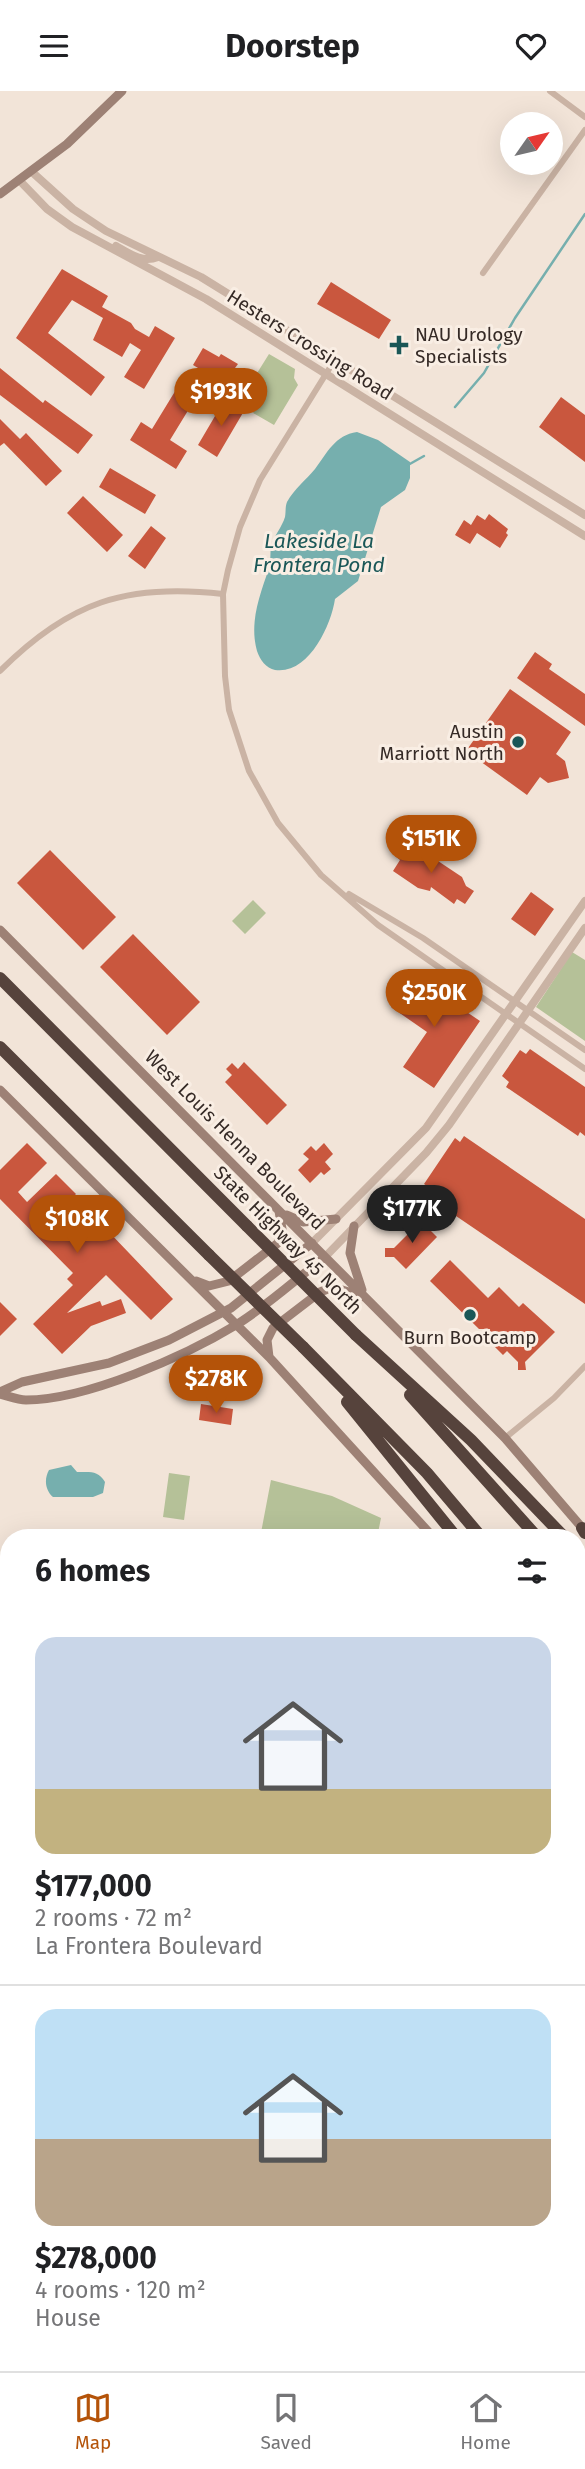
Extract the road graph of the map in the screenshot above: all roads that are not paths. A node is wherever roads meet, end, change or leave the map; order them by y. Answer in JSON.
{"nodes":[{"id":1,"x":122,"y":91,"type":"edge"},
{"id":2,"x":550,"y":91,"type":"edge"},
{"id":3,"x":585,"y":117,"type":"edge"},
{"id":4,"x":585,"y":130,"type":"edge"},
{"id":5,"x":32,"y":172,"type":"junction"},
{"id":6,"x":20,"y":181,"type":"junction"},
{"id":7,"x":0,"y":194,"type":"edge"},
{"id":8,"x":99,"y":243,"type":"junction"},
{"id":9,"x":158,"y":257,"type":"junction"},
{"id":10,"x":483,"y":273,"type":"dead end"},
{"id":11,"x":334,"y":361,"type":"junction"},
{"id":12,"x":327,"y":373,"type":"junction"},
{"id":13,"x":585,"y":515,"type":"edge"},
{"id":14,"x":585,"y":536,"type":"edge"},
{"id":15,"x":223,"y":594,"type":"junction"},
{"id":16,"x":0,"y":671,"type":"edge"},
{"id":17,"x":342,"y":890,"type":"junction"},
{"id":18,"x":585,"y":901,"type":"edge"},
{"id":19,"x":585,"y":928,"type":"edge"},
{"id":20,"x":0,"y":930,"type":"edge"},
{"id":21,"x":0,"y":978,"type":"edge"},
{"id":22,"x":515,"y":1002,"type":"junction"},
{"id":23,"x":528,"y":1011,"type":"junction"},
{"id":24,"x":507,"y":1015,"type":"junction"},
{"id":25,"x":519,"y":1024,"type":"junction"},
{"id":26,"x":0,"y":1047,"type":"edge"},
{"id":27,"x":585,"y":1050,"type":"edge"},
{"id":28,"x":585,"y":1069,"type":"edge"},
{"id":29,"x":0,"y":1090,"type":"edge"},
{"id":30,"x":279,"y":1209,"type":"junction"},
{"id":31,"x":336,"y":1219,"type":"junction"},
{"id":32,"x":354,"y":1226,"type":"junction"},
{"id":33,"x":312,"y":1243,"type":"junction"},
{"id":34,"x":326,"y":1257,"type":"junction"},
{"id":35,"x":192,"y":1279,"type":"junction"},
{"id":36,"x":366,"y":1298,"type":"junction"},
{"id":37,"x":223,"y":1311,"type":"junction"},
{"id":38,"x":237,"y":1324,"type":"junction"},
{"id":39,"x":356,"y":1335,"type":"junction"},
{"id":40,"x":303,"y":1347,"type":"junction"},
{"id":41,"x":269,"y":1357,"type":"junction"},
{"id":42,"x":109,"y":1363,"type":"junction"},
{"id":43,"x":585,"y":1366,"type":"edge"},
{"id":44,"x":116,"y":1380,"type":"junction"},
{"id":45,"x":0,"y":1393,"type":"edge"},
{"id":46,"x":505,"y":1438,"type":"junction"},
{"id":47,"x":426,"y":1529,"type":"edge"},
{"id":48,"x":450,"y":1529,"type":"edge"},
{"id":49,"x":474,"y":1529,"type":"edge"},
{"id":50,"x":530,"y":1529,"type":"edge"},
{"id":51,"x":556,"y":1529,"type":"edge"},
{"id":52,"x":582,"y":1529,"type":"edge"}],
"edges":[{"from":1,"to":5,"type":"main road"},
{"from":2,"to":3,"type":"street"},
{"from":4,"to":10,"type":"street"},
{"from":5,"to":6,"type":"main road"},
{"from":5,"to":9,"type":"street","name":"Hesters Crossing Road"},
{"from":6,"to":7,"type":"main road"},
{"from":6,"to":8,"type":"street","name":"Hesters Crossing Road"},
{"from":8,"to":9,"type":"street"},
{"from":8,"to":12,"type":"street","name":"Hesters Crossing Road"},
{"from":9,"to":11,"type":"street","name":"Hesters Crossing Road"},
{"from":11,"to":12,"type":"street"},
{"from":11,"to":13,"type":"street","name":"Hesters Crossing Road"},
{"from":12,"to":14,"type":"street","name":"Hesters Crossing Road"},
{"from":12,"to":15,"type":"street"},
{"from":15,"to":16,"type":"street"},
{"from":15,"to":17,"type":"street"},
{"from":17,"to":22,"type":"street"},
{"from":17,"to":24,"type":"street"},
{"from":18,"to":22,"type":"street"},
{"from":19,"to":23,"type":"street"},
{"from":20,"to":30,"type":"main road","name":"West Louis Henna Boulevard"},
{"from":21,"to":39,"type":"highway","name":"State Highway 45 North","bridge":true},
{"from":22,"to":23,"type":"street"},
{"from":22,"to":24,"type":"street"},
{"from":23,"to":25,"type":"street"},
{"from":23,"to":27,"type":"street"},
{"from":24,"to":25,"type":"street"},
{"from":24,"to":31,"type":"street"},
{"from":25,"to":28,"type":"street"},
{"from":25,"to":32,"type":"street"},
{"from":26,"to":40,"type":"highway","bridge":true},
{"from":29,"to":35,"type":"main road"},
{"from":30,"to":31,"type":"main road"},
{"from":30,"to":33,"type":"main road","name":"West Louis Henna Boulevard"},
{"from":30,"to":35,"type":"main road"},
{"from":31,"to":33,"type":"street"},
{"from":32,"to":34,"type":"street"},
{"from":32,"to":36,"type":"main road"},
{"from":33,"to":34,"type":"main road","name":"West Louis Henna Boulevard"},
{"from":33,"to":37,"type":"main road"},
{"from":34,"to":36,"type":"main road","name":"West Louis Henna Boulevard"},
{"from":34,"to":38,"type":"main road"},
{"from":35,"to":37,"type":"main road"},
{"from":36,"to":41,"type":"main road"},
{"from":36,"to":46,"type":"main road","name":"West Louis Henna Boulevard"},
{"from":37,"to":38,"type":"main road"},
{"from":37,"to":42,"type":"main road"},
{"from":38,"to":41,"type":"main road"},
{"from":38,"to":44,"type":"main road"},
{"from":39,"to":50,"type":"highway","name":"State Highway 45 North"},
{"from":39,"to":51,"type":"highway"},
{"from":40,"to":48,"type":"highway"},
{"from":40,"to":49,"type":"highway"},
{"from":41,"to":47,"type":"main road"},
{"from":42,"to":44,"type":"main road"},
{"from":42,"to":45,"type":"main road"},
{"from":43,"to":46,"type":"street"},
{"from":44,"to":45,"type":"main road"},
{"from":46,"to":52,"type":"main road","name":"West Louis Henna Boulevard"}]}
